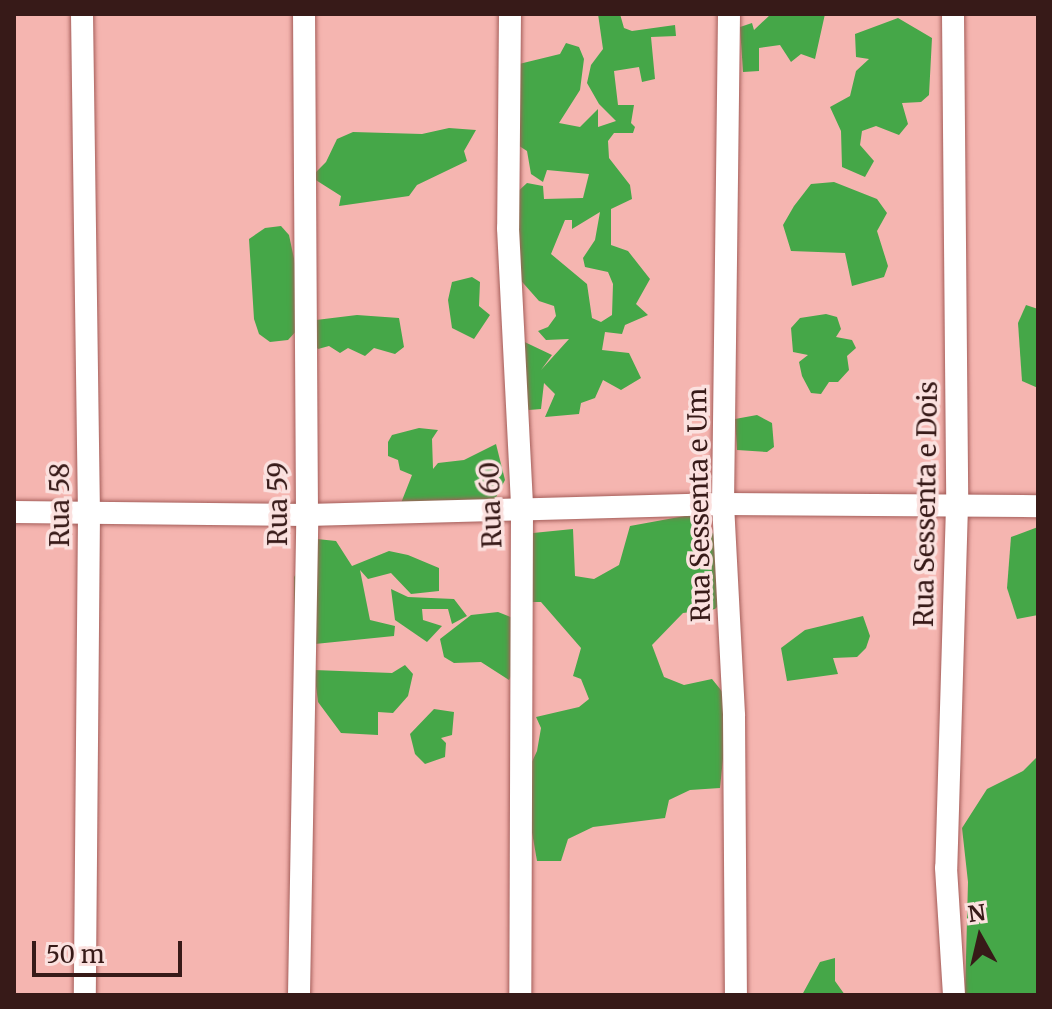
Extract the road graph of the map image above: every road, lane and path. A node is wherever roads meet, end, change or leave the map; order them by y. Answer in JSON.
{"nodes":[{"id":1,"x":82,"y":14,"type":"edge"},
{"id":2,"x":304,"y":14,"type":"edge"},
{"id":3,"x":510,"y":14,"type":"edge"},
{"id":4,"x":729,"y":14,"type":"edge"},
{"id":5,"x":953,"y":14,"type":"edge"},
{"id":6,"x":723,"y":504,"type":"junction"},
{"id":7,"x":957,"y":506,"type":"junction"},
{"id":8,"x":1038,"y":506,"type":"edge"},
{"id":9,"x":522,"y":509,"type":"junction"},
{"id":10,"x":14,"y":512,"type":"edge"},
{"id":11,"x":89,"y":513,"type":"junction"},
{"id":12,"x":307,"y":515,"type":"junction"},
{"id":13,"x":85,"y":995,"type":"edge"},
{"id":14,"x":299,"y":995,"type":"edge"},
{"id":15,"x":520,"y":995,"type":"edge"},
{"id":16,"x":736,"y":995,"type":"edge"},
{"id":17,"x":954,"y":995,"type":"edge"}],
"edges":[{"from":1,"to":11,"type":"street","name":"Rua 58"},
{"from":2,"to":12,"type":"street","name":"Rua 59"},
{"from":3,"to":9,"type":"street","name":"Rua 60"},
{"from":4,"to":6,"type":"street","name":"Rua Sessenta e Um"},
{"from":5,"to":7,"type":"street","name":"Rua Sessenta e Dois"},
{"from":6,"to":7,"type":"street"},
{"from":6,"to":9,"type":"street"},
{"from":6,"to":16,"type":"street","name":"Rua Sessenta e Um"},
{"from":7,"to":8,"type":"street"},
{"from":7,"to":17,"type":"street","name":"Rua Sessenta e Dois"},
{"from":9,"to":12,"type":"street"},
{"from":9,"to":15,"type":"street","name":"Rua 60"},
{"from":10,"to":11,"type":"street"},
{"from":11,"to":12,"type":"street"},
{"from":11,"to":13,"type":"street","name":"Rua 58"},
{"from":12,"to":14,"type":"street","name":"Rua 59"}]}
